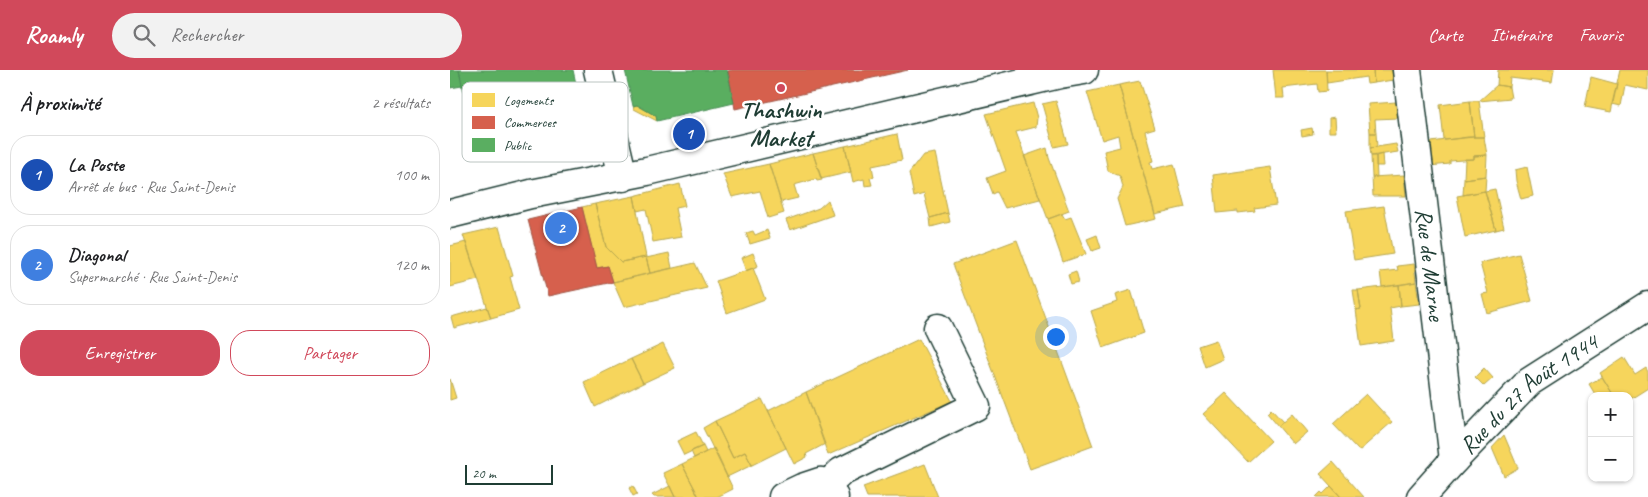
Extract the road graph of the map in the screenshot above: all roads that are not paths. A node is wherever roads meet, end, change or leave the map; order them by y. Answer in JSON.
{"nodes":[{"id":1,"x":1084,"y":70,"type":"edge"},
{"id":2,"x":1407,"y":70,"type":"edge"},
{"id":3,"x":619,"y":162,"type":"edge"},
{"id":4,"x":623,"y":177,"type":"junction"},
{"id":5,"x":450,"y":214,"type":"edge"},
{"id":6,"x":1648,"y":306,"type":"edge"},
{"id":7,"x":938,"y":328,"type":"dead end"},
{"id":8,"x":1454,"y":460,"type":"junction"},
{"id":9,"x":829,"y":492,"type":"edge"},
{"id":10,"x":783,"y":497,"type":"edge"},
{"id":11,"x":1421,"y":497,"type":"edge"}],
"edges":[{"from":1,"to":4,"type":"street"},
{"from":2,"to":8,"type":"street","name":"Rue de Marne"},
{"from":3,"to":4,"type":"street"},
{"from":4,"to":5,"type":"street"},
{"from":6,"to":8,"type":"street","name":"Rue du 27 Août 1944"},
{"from":7,"to":9,"type":"street"},
{"from":8,"to":11,"type":"street","name":"Rue du 27 Août 1944"},
{"from":9,"to":10,"type":"street"}]}
